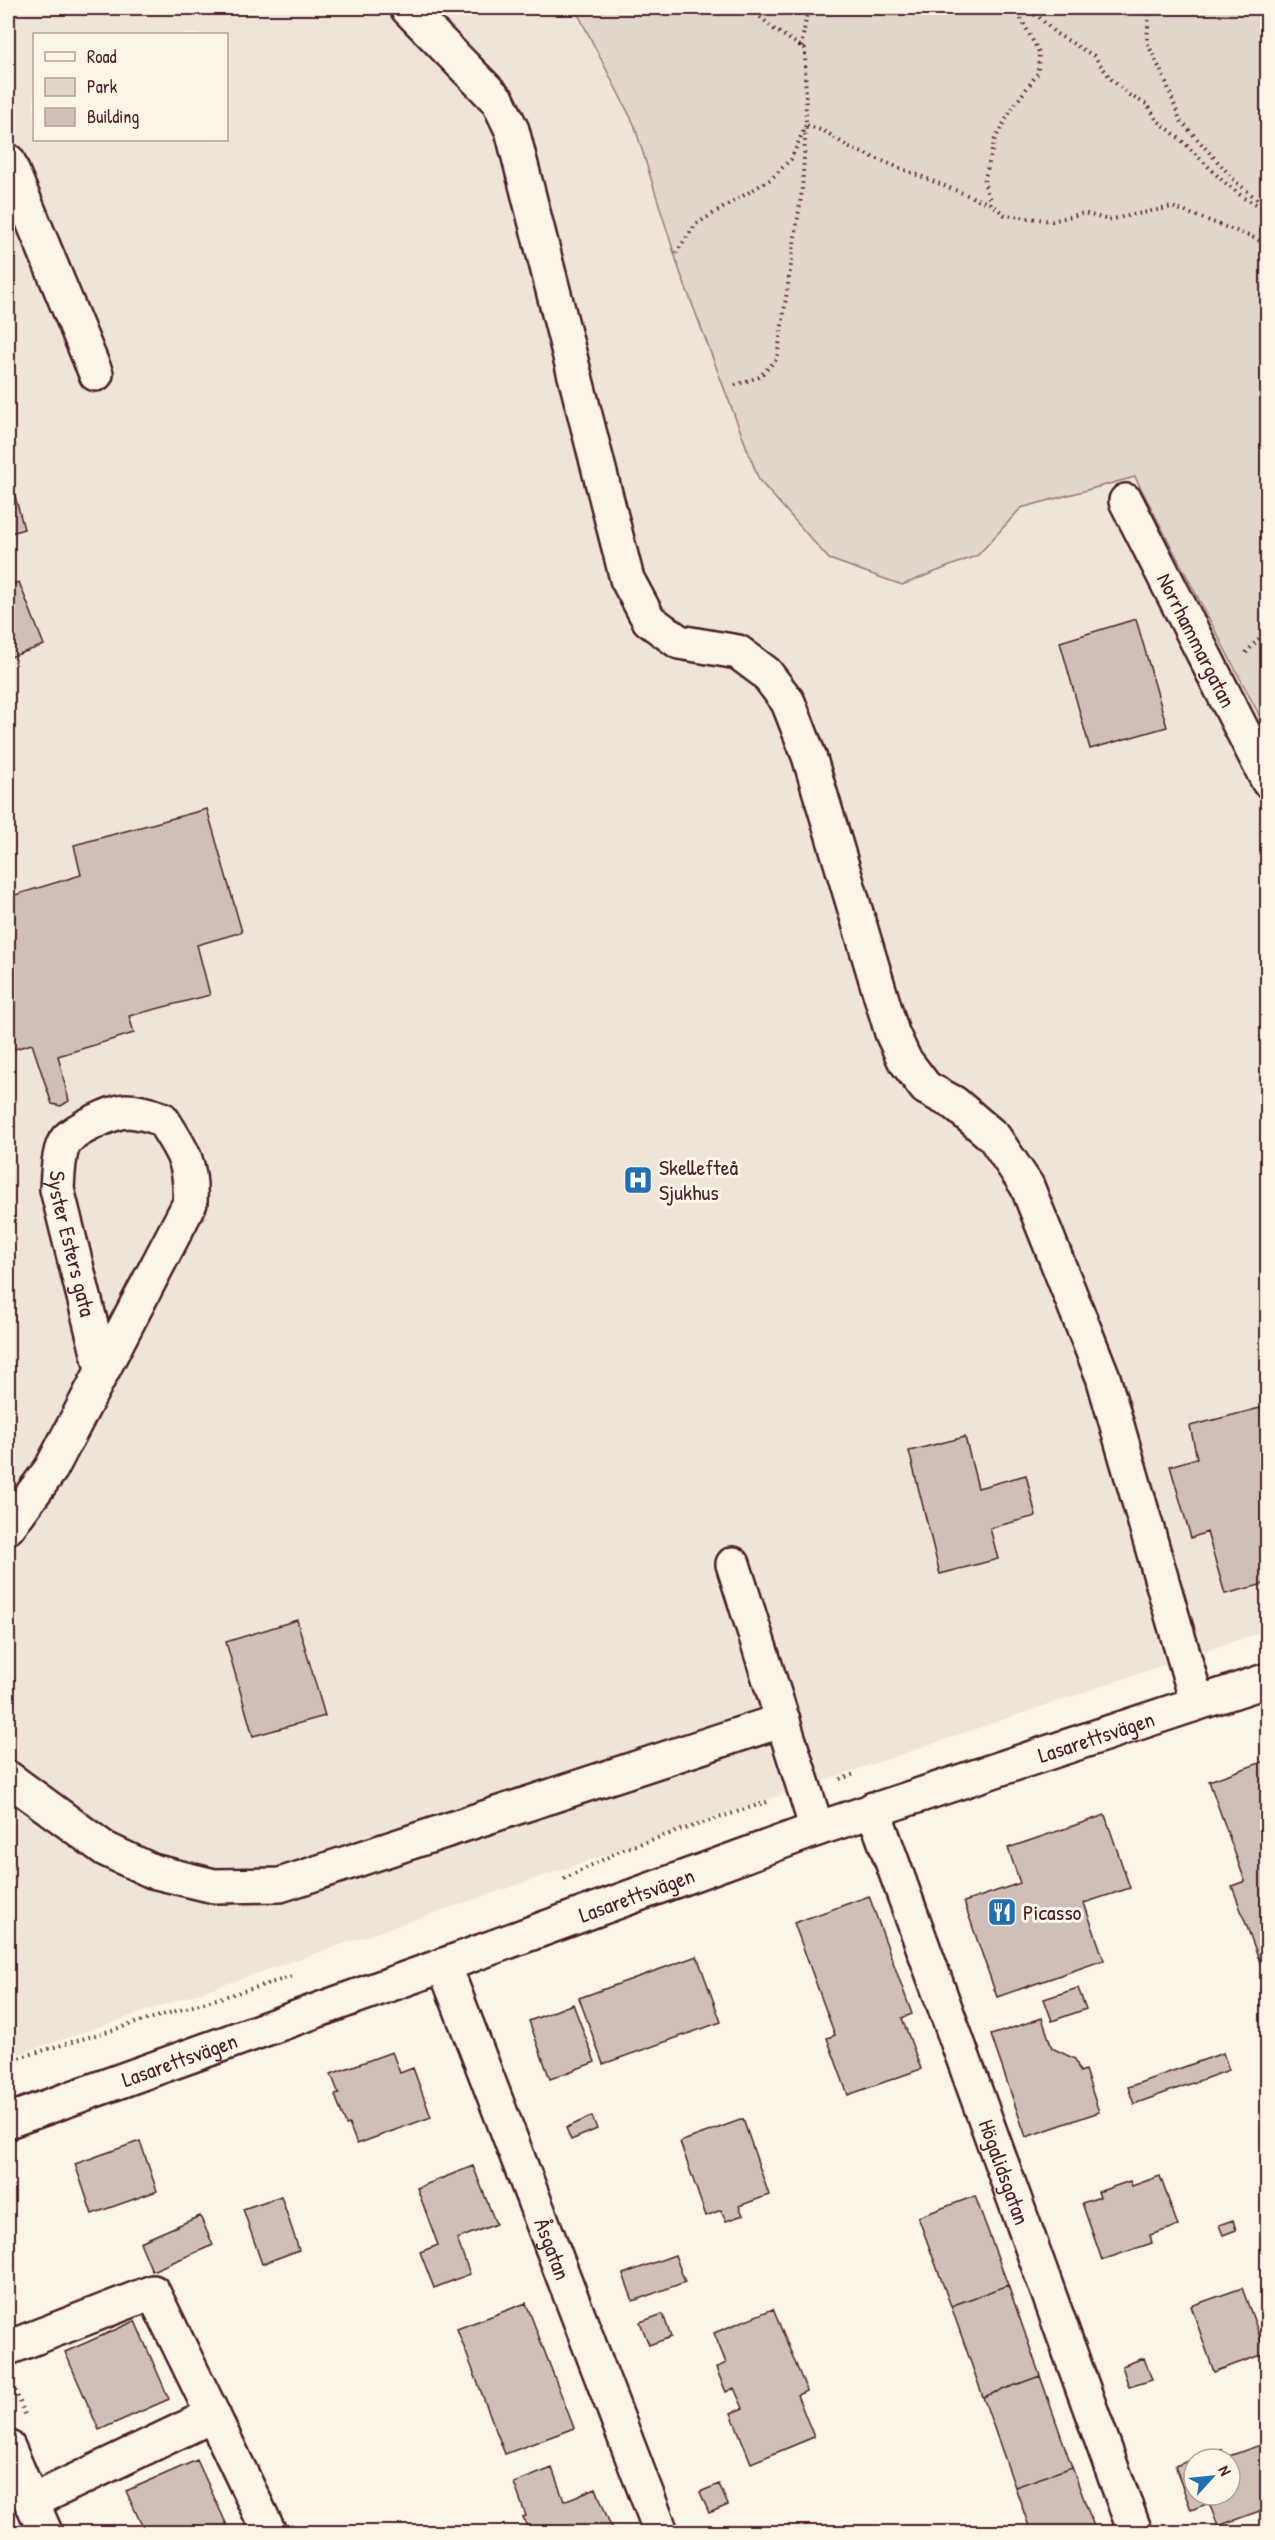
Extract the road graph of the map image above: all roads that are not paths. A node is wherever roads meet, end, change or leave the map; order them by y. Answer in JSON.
{"nodes":[{"id":1,"x":407,"y":8,"type":"edge"},
{"id":2,"x":8,"y":161,"type":"edge"},
{"id":3,"x":96,"y":374,"type":"dead end"},
{"id":4,"x":1126,"y":501,"type":"dead end"},
{"id":5,"x":1268,"y":781,"type":"edge"},
{"id":6,"x":102,"y":1369,"type":"junction"},
{"id":7,"x":8,"y":1527,"type":"edge"},
{"id":8,"x":733,"y":1564,"type":"dead end"},
{"id":9,"x":1268,"y":1680,"type":"edge"},
{"id":10,"x":1197,"y":1702,"type":"junction"},
{"id":11,"x":783,"y":1720,"type":"junction"},
{"id":12,"x":8,"y":1778,"type":"edge"},
{"id":13,"x":873,"y":1809,"type":"junction"},
{"id":14,"x":817,"y":1829,"type":"junction"},
{"id":15,"x":444,"y":1965,"type":"junction"},
{"id":16,"x":8,"y":2121,"type":"edge"},
{"id":17,"x":8,"y":2348,"type":"edge"},
{"id":18,"x":213,"y":2415,"type":"junction"},
{"id":19,"x":9,"y":2457,"type":"edge"},
{"id":20,"x":31,"y":2502,"type":"junction"},
{"id":21,"x":45,"y":2532,"type":"edge"},
{"id":22,"x":269,"y":2532,"type":"edge"},
{"id":23,"x":661,"y":2532,"type":"edge"},
{"id":24,"x":1135,"y":2532,"type":"edge"}],
"edges":[{"from":1,"to":10,"type":"street"},
{"from":2,"to":3,"type":"street"},
{"from":4,"to":5,"type":"street","name":"Norrhammargatan"},
{"from":6,"to":6,"type":"street","name":"Syster Esters gata"},
{"from":6,"to":7,"type":"street","name":"Syster Esters gata"},
{"from":8,"to":11,"type":"street"},
{"from":9,"to":10,"type":"street","name":"Lasarettsvägen"},
{"from":10,"to":13,"type":"street","name":"Lasarettsvägen"},
{"from":11,"to":12,"type":"street"},
{"from":11,"to":14,"type":"street"},
{"from":13,"to":14,"type":"street","name":"Lasarettsvägen"},
{"from":13,"to":24,"type":"street","name":"Högalidsgatan"},
{"from":14,"to":15,"type":"street","name":"Lasarettsvägen"},
{"from":15,"to":16,"type":"street","name":"Lasarettsvägen"},
{"from":15,"to":23,"type":"street","name":"Åsgatan"},
{"from":17,"to":18,"type":"street"},
{"from":18,"to":20,"type":"street"},
{"from":18,"to":22,"type":"street"},
{"from":19,"to":20,"type":"street"},
{"from":20,"to":21,"type":"street"}]}
